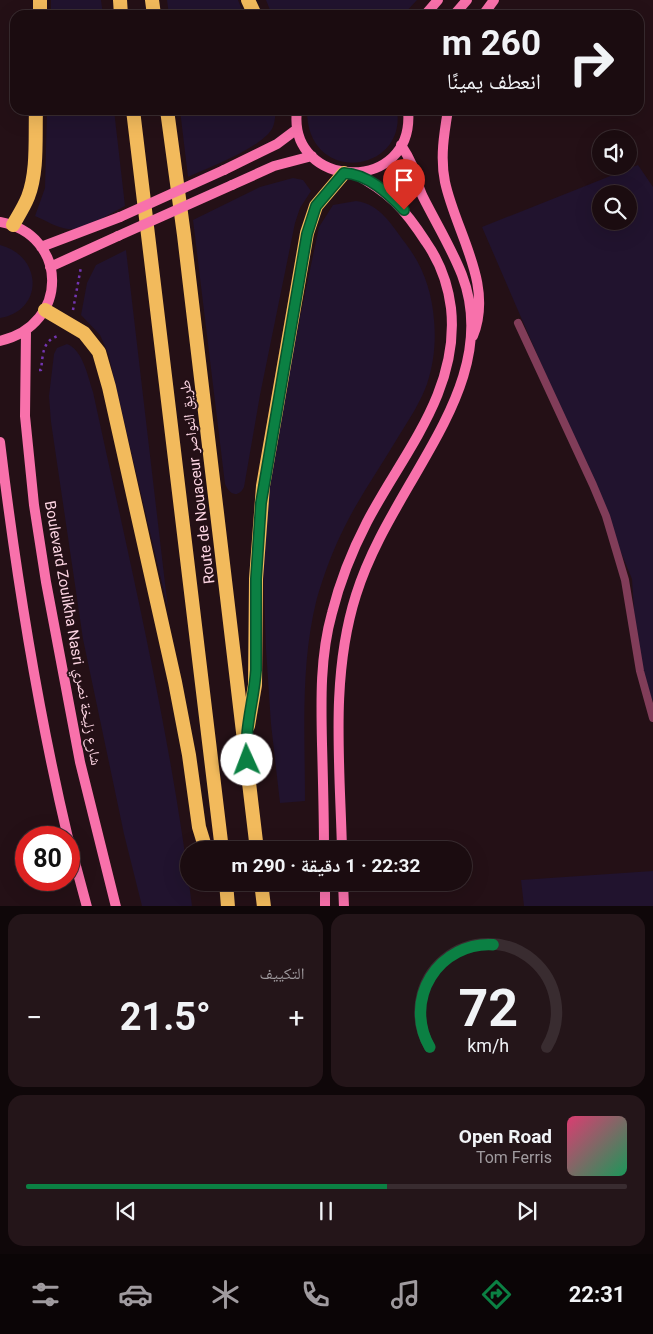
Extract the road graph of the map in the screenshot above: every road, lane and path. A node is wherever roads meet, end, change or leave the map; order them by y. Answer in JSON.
{"nodes":[{"id":1,"x":438,"y":0,"type":"edge"},
{"id":2,"x":467,"y":0,"type":"edge"},
{"id":3,"x":429,"y":10,"type":"edge"},
{"id":4,"x":458,"y":10,"type":"edge"},
{"id":5,"x":36,"y":115,"type":"edge"},
{"id":6,"x":134,"y":115,"type":"edge"},
{"id":7,"x":168,"y":115,"type":"edge"},
{"id":8,"x":297,"y":115,"type":"edge"},
{"id":9,"x":408,"y":115,"type":"edge"},
{"id":10,"x":447,"y":115,"type":"edge"},
{"id":11,"x":297,"y":129,"type":"junction"},
{"id":12,"x":401,"y":145,"type":"junction"},
{"id":13,"x":312,"y":156,"type":"junction"},
{"id":14,"x":349,"y":173,"type":"junction"},
{"id":15,"x":6,"y":224,"type":"edge"},
{"id":16,"x":41,"y":247,"type":"junction"},
{"id":17,"x":75,"y":255,"type":"junction"},
{"id":18,"x":50,"y":267,"type":"junction"},
{"id":19,"x":45,"y":310,"type":"junction"},
{"id":20,"x":72,"y":310,"type":"dead end"},
{"id":21,"x":518,"y":323,"type":"dead end"},
{"id":22,"x":26,"y":331,"type":"junction"},
{"id":23,"x":61,"y":335,"type":"dead end"},
{"id":24,"x":0,"y":341,"type":"edge"},
{"id":25,"x":470,"y":344,"type":"junction"},
{"id":26,"x":25,"y":369,"type":"junction"},
{"id":27,"x":0,"y":442,"type":"edge"},
{"id":28,"x":3,"y":490,"type":"edge"},
{"id":29,"x":653,"y":718,"type":"edge"},
{"id":30,"x":245,"y":741,"type":"junction"},
{"id":31,"x":65,"y":826,"type":"edge"},
{"id":32,"x":203,"y":841,"type":"edge"},
{"id":33,"x":221,"y":841,"type":"edge"},
{"id":34,"x":256,"y":841,"type":"edge"},
{"id":35,"x":324,"y":841,"type":"edge"},
{"id":36,"x":342,"y":841,"type":"edge"},
{"id":37,"x":80,"y":881,"type":"edge"},
{"id":38,"x":226,"y":891,"type":"edge"},
{"id":39,"x":262,"y":891,"type":"edge"},
{"id":40,"x":325,"y":891,"type":"edge"},
{"id":41,"x":343,"y":891,"type":"edge"},
{"id":42,"x":87,"y":906,"type":"edge"},
{"id":43,"x":116,"y":906,"type":"edge"},
{"id":44,"x":228,"y":906,"type":"edge"},
{"id":45,"x":264,"y":906,"type":"edge"},
{"id":46,"x":325,"y":906,"type":"edge"},
{"id":47,"x":344,"y":906,"type":"edge"}],
"edges":[{"from":1,"to":3,"type":"main road"},
{"from":2,"to":4,"type":"main road"},
{"from":5,"to":15,"type":"highway"},
{"from":6,"to":33,"type":"highway","name":"Route de Nouaceur طريق النواصر"},
{"from":7,"to":30,"type":"highway","name":"Route de Nouaceur طريق النواصر"},
{"from":8,"to":11,"type":"main road"},
{"from":9,"to":12,"type":"main road"},
{"from":10,"to":25,"type":"main road"},
{"from":11,"to":13,"type":"main road"},
{"from":11,"to":16,"type":"main road","bridge":true},
{"from":12,"to":14,"type":"main road"},
{"from":12,"to":25,"type":"main road"},
{"from":13,"to":14,"type":"main road"},
{"from":13,"to":17,"type":"main road","bridge":true},
{"from":14,"to":30,"type":"highway"},
{"from":14,"to":35,"type":"main road"},
{"from":15,"to":16,"type":"main road"},
{"from":16,"to":18,"type":"main road"},
{"from":17,"to":18,"type":"main road"},
{"from":17,"to":20,"type":"path"},
{"from":18,"to":19,"type":"main road"},
{"from":19,"to":22,"type":"main road"},
{"from":19,"to":32,"type":"highway"},
{"from":21,"to":29,"type":"lane"},
{"from":22,"to":24,"type":"main road"},
{"from":22,"to":26,"type":"main road","name":"Boulevard Zoulikha Nasri شارع زليخة نصري"},
{"from":23,"to":26,"type":"path"},
{"from":25,"to":36,"type":"main road"},
{"from":26,"to":43,"type":"main road","name":"Boulevard Zoulikha Nasri شارع زليخة نصري"},
{"from":27,"to":28,"type":"main road"},
{"from":28,"to":31,"type":"main road"},
{"from":30,"to":34,"type":"highway","name":"Route de Nouaceur طريق النواصر"},
{"from":37,"to":42,"type":"main road"},
{"from":38,"to":44,"type":"highway"},
{"from":39,"to":45,"type":"highway"},
{"from":40,"to":46,"type":"main road"},
{"from":41,"to":47,"type":"main road"}]}
